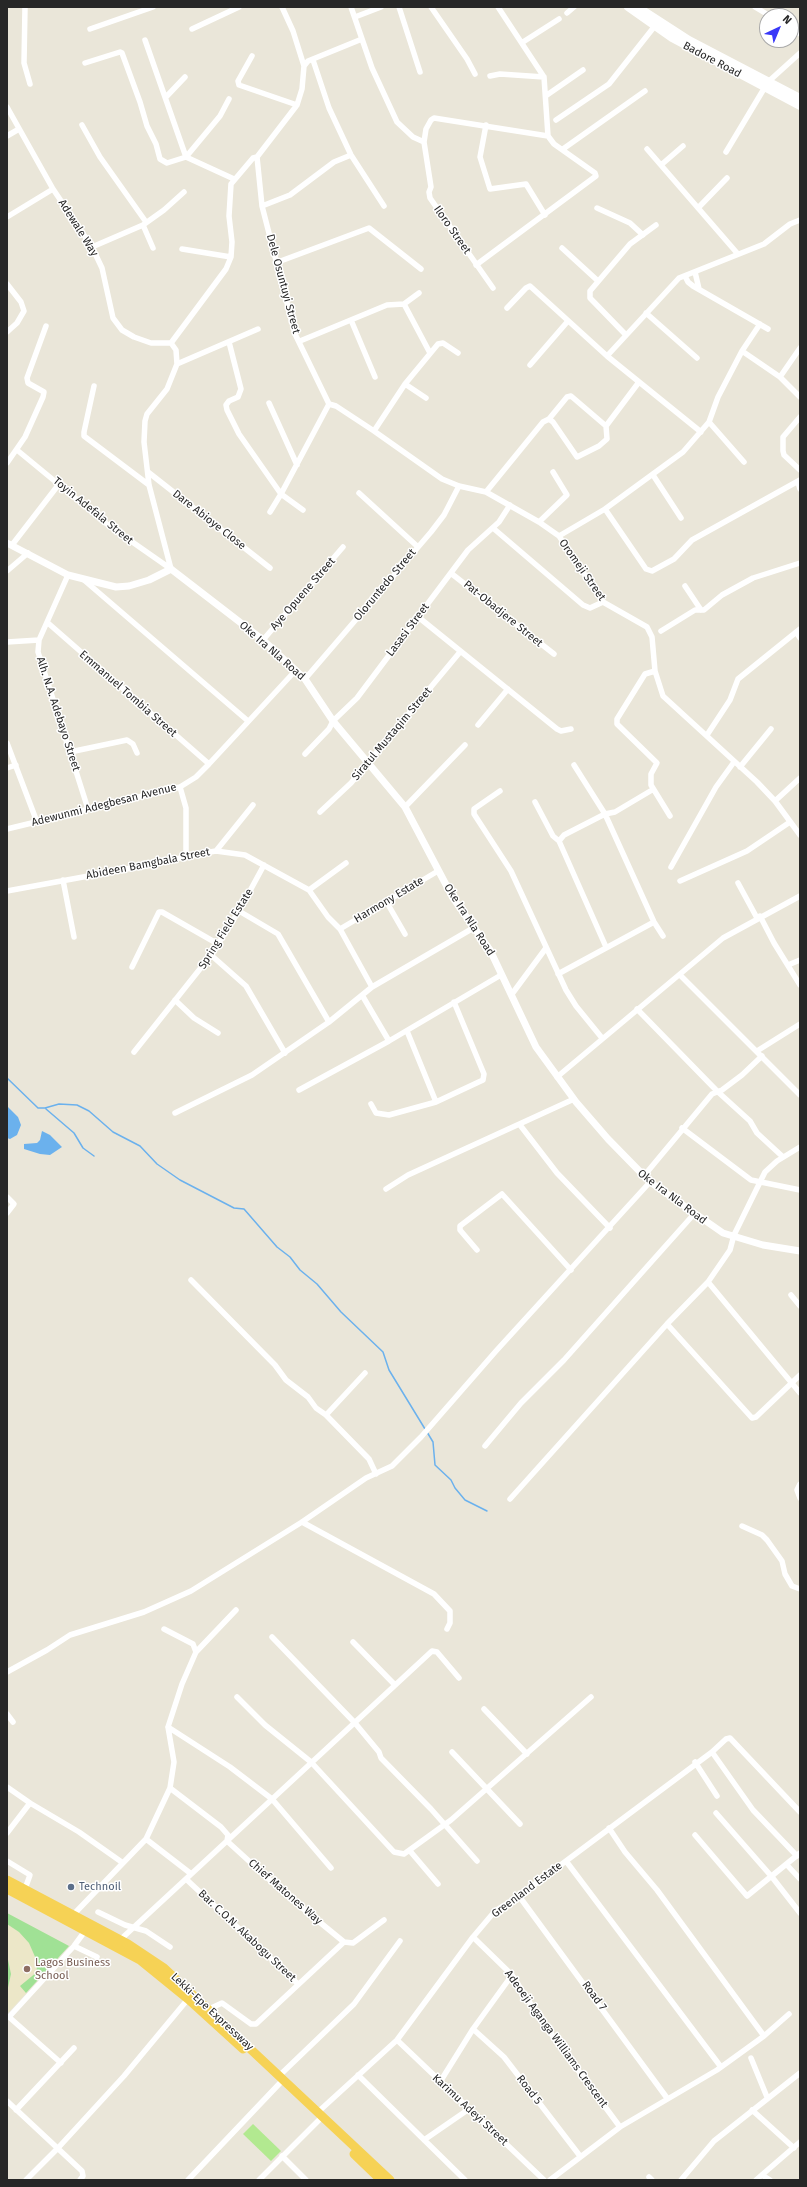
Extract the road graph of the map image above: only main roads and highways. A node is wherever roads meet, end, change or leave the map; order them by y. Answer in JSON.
{"nodes":[{"id":1,"x":628,"y":7,"type":"edge"},
{"id":2,"x":638,"y":7,"type":"edge"},
{"id":3,"x":735,"y":68,"type":"junction"},
{"id":4,"x":766,"y":84,"type":"junction"},
{"id":5,"x":800,"y":98,"type":"edge"},
{"id":6,"x":800,"y":106,"type":"edge"},
{"id":7,"x":7,"y":1880,"type":"edge"},
{"id":8,"x":7,"y":1889,"type":"edge"},
{"id":9,"x":280,"y":2079,"type":"junction"},
{"id":10,"x":365,"y":2160,"type":"junction"},
{"id":11,"x":381,"y":2180,"type":"edge"},
{"id":12,"x":390,"y":2180,"type":"edge"}],
"edges":[{"from":1,"to":3,"type":"main road","name":"Badore Road"},
{"from":2,"to":3,"type":"main road","name":"Badore Road"},
{"from":3,"to":4,"type":"main road","name":"Badore Road"},
{"from":4,"to":5,"type":"main road","name":"Badore Road"},
{"from":4,"to":6,"type":"main road","name":"Badore Road"},
{"from":7,"to":9,"type":"highway","name":"Lekki-Epe Expressway"},
{"from":8,"to":9,"type":"highway","name":"Lekki-Epe Expressway"},
{"from":9,"to":10,"type":"highway","name":"Lekki-Epe Expressway"},
{"from":10,"to":11,"type":"highway","name":"Lekki-Epe Expressway"},
{"from":10,"to":12,"type":"highway","name":"Lekki-Epe Expressway"}]}
